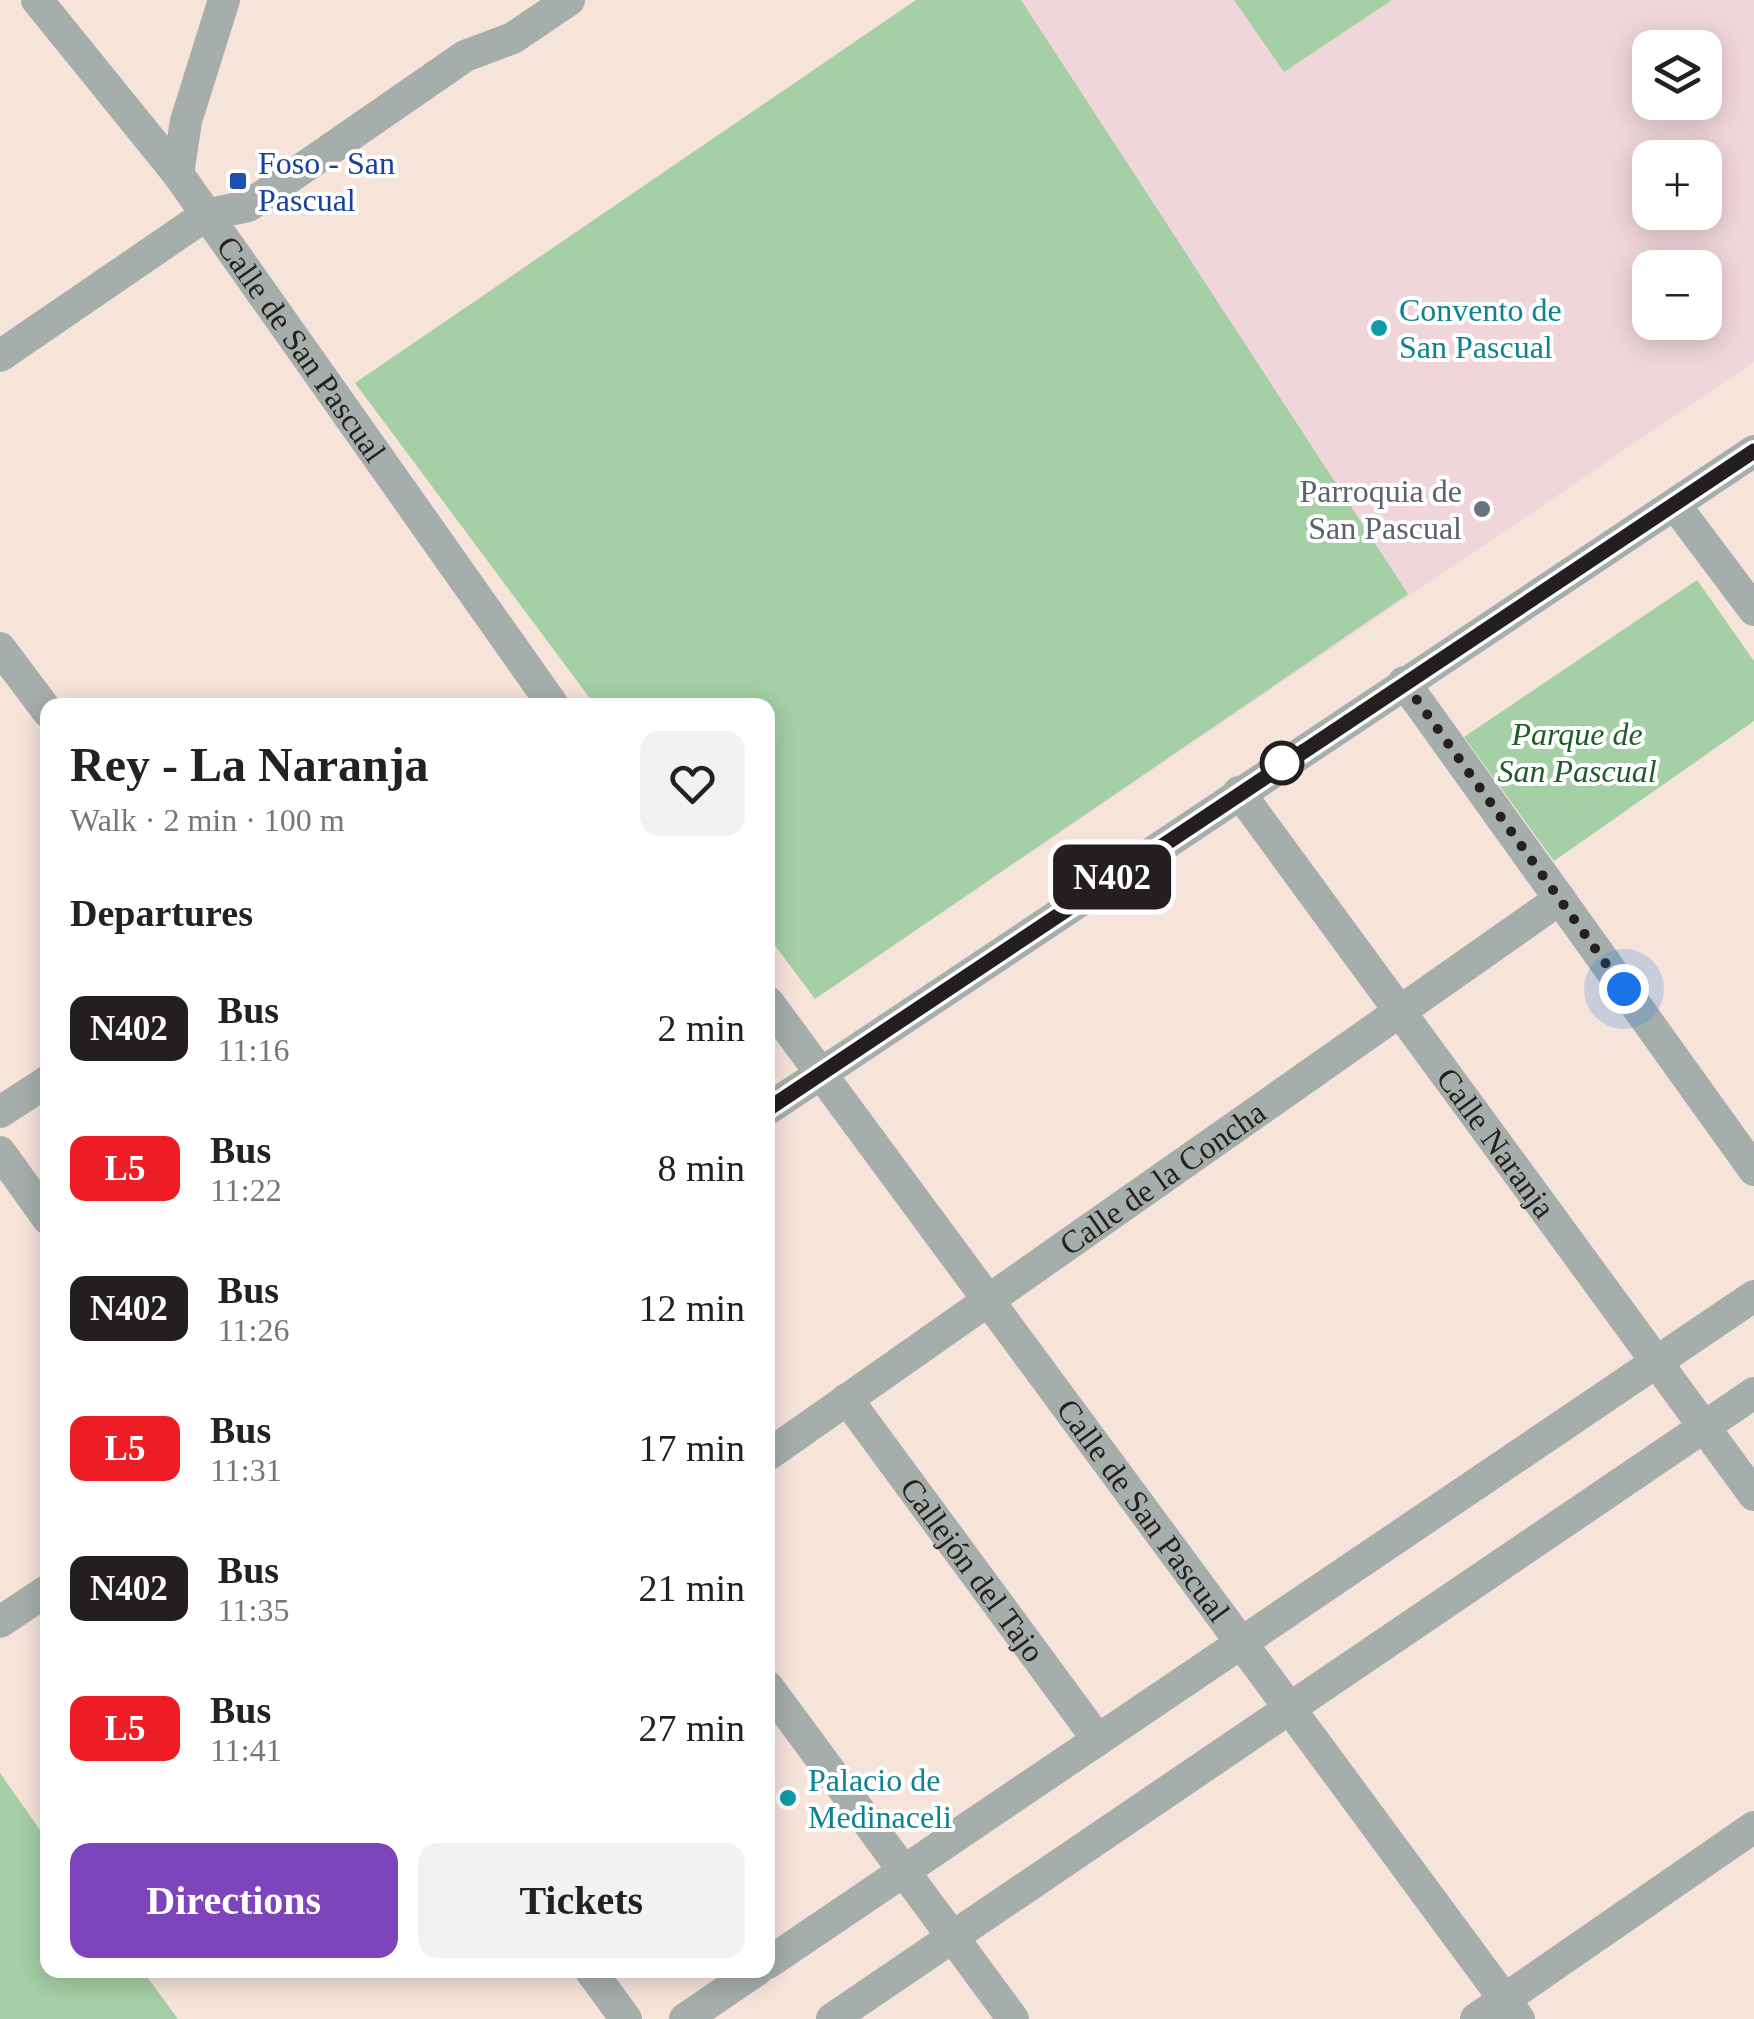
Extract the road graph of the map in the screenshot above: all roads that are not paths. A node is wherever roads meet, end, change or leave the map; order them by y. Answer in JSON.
{"nodes":[{"id":1,"x":38,"y":0,"type":"edge"},
{"id":2,"x":224,"y":0,"type":"edge"},
{"id":3,"x":569,"y":0,"type":"edge"},
{"id":4,"x":178,"y":174,"type":"junction"},
{"id":5,"x":206,"y":215,"type":"junction"},
{"id":6,"x":0,"y":356,"type":"edge"},
{"id":7,"x":1754,"y":451,"type":"edge"},
{"id":8,"x":1675,"y":504,"type":"junction"},
{"id":9,"x":1754,"y":610,"type":"edge"},
{"id":10,"x":0,"y":648,"type":"edge"},
{"id":11,"x":1404,"y":682,"type":"junction"},
{"id":12,"x":548,"y":698,"type":"edge"},
{"id":13,"x":40,"y":701,"type":"edge"},
{"id":14,"x":1239,"y":792,"type":"junction"},
{"id":15,"x":1560,"y":899,"type":"junction"},
{"id":16,"x":1400,"y":1011,"type":"junction"},
{"id":17,"x":775,"y":1012,"type":"edge"},
{"id":18,"x":820,"y":1073,"type":"junction"},
{"id":19,"x":40,"y":1086,"type":"edge"},
{"id":20,"x":775,"y":1104,"type":"edge"},
{"id":21,"x":0,"y":1112,"type":"edge"},
{"id":22,"x":0,"y":1152,"type":"edge"},
{"id":23,"x":1754,"y":1170,"type":"edge"},
{"id":24,"x":40,"y":1208,"type":"edge"},
{"id":25,"x":1754,"y":1296,"type":"edge"},
{"id":26,"x":988,"y":1300,"type":"junction"},
{"id":27,"x":1656,"y":1362,"type":"junction"},
{"id":28,"x":1754,"y":1393,"type":"edge"},
{"id":29,"x":847,"y":1400,"type":"junction"},
{"id":30,"x":1704,"y":1427,"type":"junction"},
{"id":31,"x":775,"y":1450,"type":"edge"},
{"id":32,"x":1754,"y":1496,"type":"edge"},
{"id":33,"x":40,"y":1595,"type":"edge"},
{"id":34,"x":0,"y":1622,"type":"edge"},
{"id":35,"x":1242,"y":1643,"type":"junction"},
{"id":36,"x":775,"y":1696,"type":"edge"},
{"id":37,"x":1290,"y":1709,"type":"junction"},
{"id":38,"x":1098,"y":1740,"type":"junction"},
{"id":39,"x":1754,"y":1827,"type":"edge"},
{"id":40,"x":904,"y":1871,"type":"junction"},
{"id":41,"x":953,"y":1938,"type":"junction"},
{"id":42,"x":775,"y":1958,"type":"edge"},
{"id":43,"x":596,"y":1978,"type":"edge"},
{"id":44,"x":746,"y":1978,"type":"edge"},
{"id":45,"x":1512,"y":2009,"type":"edge"},
{"id":46,"x":626,"y":2019,"type":"edge"},
{"id":47,"x":685,"y":2019,"type":"edge"},
{"id":48,"x":832,"y":2019,"type":"edge"},
{"id":49,"x":1013,"y":2019,"type":"edge"},
{"id":50,"x":1476,"y":2019,"type":"edge"}],
"edges":[{"from":1,"to":4,"type":"street","name":"Calle de San Pascual"},
{"from":2,"to":4,"type":"street"},
{"from":3,"to":5,"type":"street"},
{"from":4,"to":5,"type":"street","name":"Calle de San Pascual"},
{"from":5,"to":6,"type":"street"},
{"from":5,"to":12,"type":"street","name":"Calle de San Pascual"},
{"from":7,"to":8,"type":"street"},
{"from":8,"to":9,"type":"street"},
{"from":8,"to":11,"type":"street"},
{"from":10,"to":13,"type":"street"},
{"from":11,"to":14,"type":"street"},
{"from":11,"to":15,"type":"street"},
{"from":14,"to":16,"type":"street","name":"Calle Naranja"},
{"from":14,"to":18,"type":"street"},
{"from":15,"to":16,"type":"street","name":"Calle de la Concha"},
{"from":15,"to":23,"type":"street"},
{"from":16,"to":26,"type":"street","name":"Calle de la Concha"},
{"from":16,"to":27,"type":"street","name":"Calle Naranja"},
{"from":17,"to":18,"type":"street","name":"Calle de San Pascual"},
{"from":18,"to":20,"type":"street"},
{"from":18,"to":26,"type":"street","name":"Calle de San Pascual"},
{"from":19,"to":21,"type":"street"},
{"from":22,"to":24,"type":"street"},
{"from":25,"to":27,"type":"street"},
{"from":26,"to":29,"type":"street","name":"Calle de la Concha"},
{"from":26,"to":35,"type":"street","name":"Calle de San Pascual"},
{"from":27,"to":30,"type":"street","name":"Calle Naranja"},
{"from":27,"to":35,"type":"street"},
{"from":28,"to":30,"type":"street"},
{"from":29,"to":31,"type":"street","name":"Calle de la Concha"},
{"from":29,"to":38,"type":"street","name":"Callejón del Tajo"},
{"from":30,"to":32,"type":"street","name":"Calle Naranja"},
{"from":30,"to":37,"type":"street"},
{"from":33,"to":34,"type":"street"},
{"from":35,"to":37,"type":"street","name":"Calle de San Pascual"},
{"from":35,"to":38,"type":"street"},
{"from":36,"to":40,"type":"street"},
{"from":37,"to":41,"type":"street"},
{"from":37,"to":45,"type":"street","name":"Calle de San Pascual"},
{"from":38,"to":40,"type":"street"},
{"from":39,"to":45,"type":"street"},
{"from":40,"to":41,"type":"street"},
{"from":40,"to":42,"type":"street"},
{"from":41,"to":48,"type":"street"},
{"from":41,"to":49,"type":"street"},
{"from":43,"to":46,"type":"street"},
{"from":44,"to":47,"type":"street"},
{"from":45,"to":50,"type":"street"}]}
